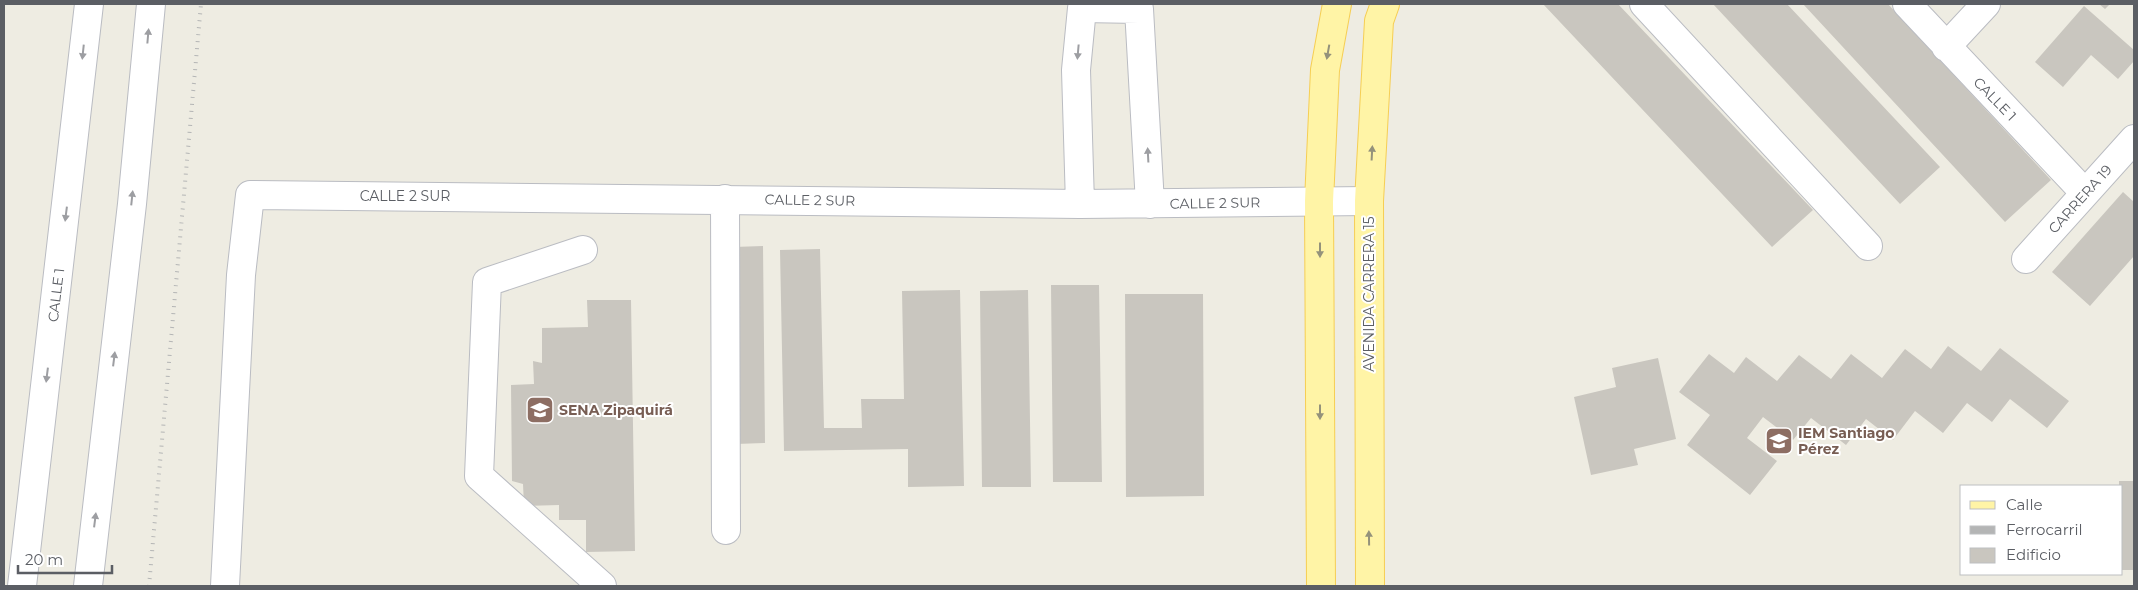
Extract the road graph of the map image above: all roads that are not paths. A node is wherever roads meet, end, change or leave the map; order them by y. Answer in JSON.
{"nodes":[{"id":1,"x":88,"y":4,"type":"edge"},
{"id":2,"x":151,"y":4,"type":"edge"},
{"id":3,"x":1337,"y":4,"type":"edge"},
{"id":4,"x":1385,"y":4,"type":"edge"},
{"id":5,"x":1644,"y":4,"type":"edge"},
{"id":6,"x":1907,"y":4,"type":"edge"},
{"id":7,"x":1986,"y":4,"type":"edge"},
{"id":8,"x":1083,"y":6,"type":"edge"},
{"id":9,"x":1138,"y":7,"type":"edge"},
{"id":10,"x":1946,"y":47,"type":"junction"},
{"id":11,"x":2134,"y":139,"type":"edge"},
{"id":12,"x":2085,"y":193,"type":"junction"},
{"id":13,"x":725,"y":199,"type":"junction"},
{"id":14,"x":1319,"y":201,"type":"junction"},
{"id":15,"x":1369,"y":201,"type":"junction"},
{"id":16,"x":1080,"y":204,"type":"junction"},
{"id":17,"x":1150,"y":204,"type":"junction"},
{"id":18,"x":1868,"y":246,"type":"dead end"},
{"id":19,"x":583,"y":250,"type":"dead end"},
{"id":20,"x":2026,"y":259,"type":"dead end"},
{"id":21,"x":726,"y":530,"type":"dead end"},
{"id":22,"x":22,"y":586,"type":"edge"},
{"id":23,"x":88,"y":586,"type":"edge"},
{"id":24,"x":225,"y":586,"type":"edge"},
{"id":25,"x":602,"y":586,"type":"edge"},
{"id":26,"x":1321,"y":586,"type":"edge"},
{"id":27,"x":1370,"y":586,"type":"edge"}],
"edges":[{"from":1,"to":22,"type":"street","name":"CALLE 1","one_way":true},
{"from":23,"to":2,"type":"street","one_way":true},
{"from":3,"to":14,"type":"main road","one_way":true},
{"from":15,"to":4,"type":"main road","name":"AVENIDA CARRERA 15","one_way":true},
{"from":5,"to":18,"type":"street"},
{"from":6,"to":10,"type":"street","name":"CALLE 1"},
{"from":7,"to":10,"type":"street"},
{"from":8,"to":9,"type":"street"},
{"from":8,"to":16,"type":"street","one_way":true},
{"from":17,"to":9,"type":"street","one_way":true},
{"from":10,"to":12,"type":"street","name":"CALLE 1"},
{"from":11,"to":12,"type":"street","name":"CARRERA 19"},
{"from":12,"to":20,"type":"street","name":"CARRERA 19"},
{"from":13,"to":16,"type":"street","name":"CALLE 2 SUR"},
{"from":13,"to":21,"type":"street"},
{"from":13,"to":24,"type":"street","name":"CALLE 2 SUR"},
{"from":14,"to":15,"type":"street","name":"CALLE 2 SUR"},
{"from":14,"to":17,"type":"street","name":"CALLE 2 SUR"},
{"from":14,"to":26,"type":"main road","one_way":true},
{"from":27,"to":15,"type":"main road","name":"AVENIDA CARRERA 15","one_way":true},
{"from":16,"to":17,"type":"street","name":"CALLE 2 SUR"},
{"from":19,"to":25,"type":"street"}]}
